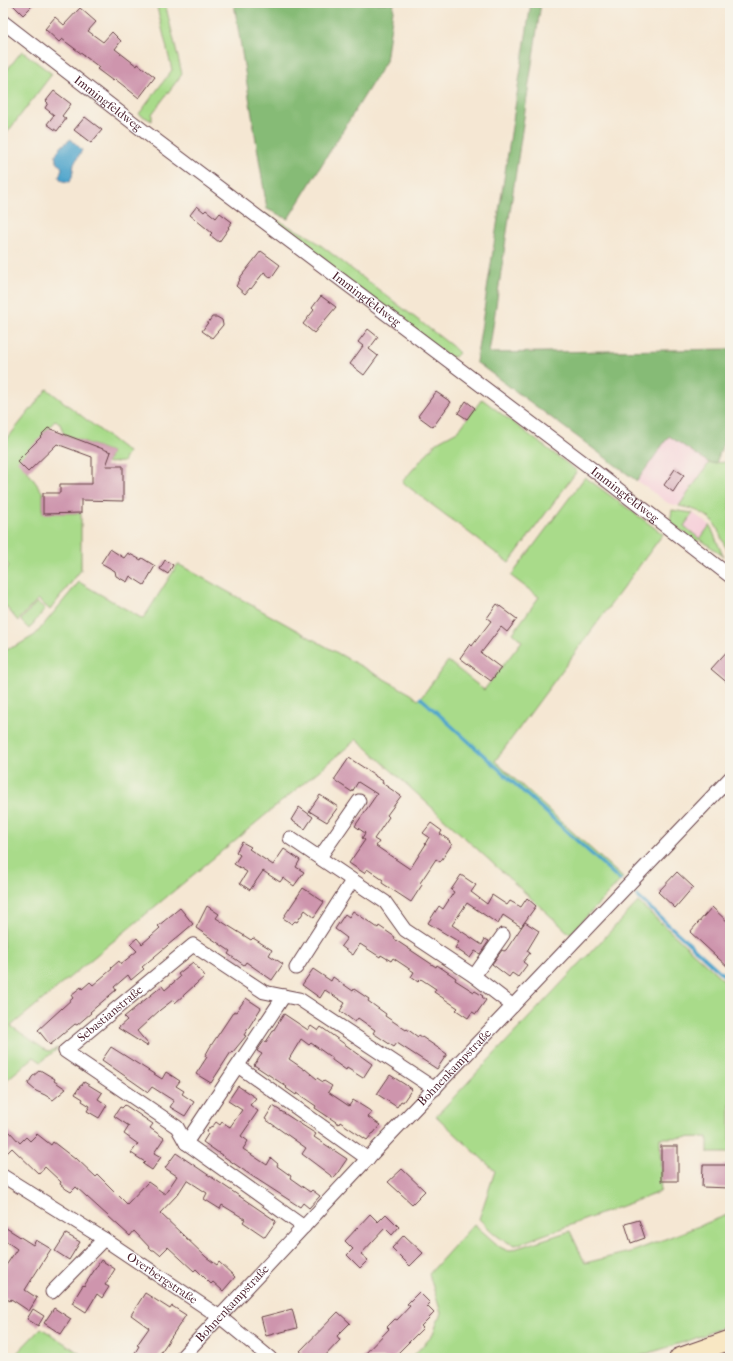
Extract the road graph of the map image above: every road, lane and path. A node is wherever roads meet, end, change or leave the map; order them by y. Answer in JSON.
{"nodes":[{"id":1,"x":3,"y":22,"type":"edge"},
{"id":2,"x":730,"y":576,"type":"edge"},
{"id":3,"x":730,"y":778,"type":"edge"},
{"id":4,"x":359,"y":800,"type":"dead end"},
{"id":5,"x":290,"y":838,"type":"dead end"},
{"id":6,"x":320,"y":857,"type":"junction"},
{"id":7,"x":352,"y":881,"type":"junction"},
{"id":8,"x":503,"y":935,"type":"dead end"},
{"id":9,"x":296,"y":968,"type":"dead end"},
{"id":10,"x":474,"y":976,"type":"junction"},
{"id":11,"x":284,"y":996,"type":"junction"},
{"id":12,"x":513,"y":1006,"type":"junction"},
{"id":13,"x":238,"y":1066,"type":"junction"},
{"id":14,"x":435,"y":1089,"type":"junction"},
{"id":15,"x":186,"y":1143,"type":"junction"},
{"id":16,"x":368,"y":1158,"type":"junction"},
{"id":17,"x":3,"y":1176,"type":"edge"},
{"id":18,"x":304,"y":1227,"type":"junction"},
{"id":19,"x":104,"y":1240,"type":"junction"},
{"id":20,"x":52,"y":1292,"type":"dead end"},
{"id":21,"x":220,"y":1317,"type":"junction"},
{"id":22,"x":730,"y":1340,"type":"edge"},
{"id":23,"x":181,"y":1358,"type":"edge"},
{"id":24,"x":270,"y":1358,"type":"edge"},
{"id":25,"x":679,"y":1358,"type":"edge"}],
"edges":[{"from":1,"to":2,"type":"street","name":"Immingfeldweg"},
{"from":3,"to":12,"type":"street","name":"Bohnenkampstraße"},
{"from":4,"to":6,"type":"street"},
{"from":5,"to":6,"type":"street"},
{"from":6,"to":7,"type":"street"},
{"from":7,"to":9,"type":"street"},
{"from":7,"to":10,"type":"street"},
{"from":8,"to":10,"type":"street"},
{"from":10,"to":12,"type":"street"},
{"from":11,"to":13,"type":"street"},
{"from":11,"to":14,"type":"street","name":"Sebastianstraße"},
{"from":11,"to":15,"type":"street","name":"Sebastianstraße"},
{"from":12,"to":14,"type":"street","name":"Bohnenkampstraße"},
{"from":13,"to":15,"type":"street"},
{"from":13,"to":16,"type":"street"},
{"from":14,"to":16,"type":"street","name":"Bohnenkampstraße"},
{"from":15,"to":18,"type":"street","name":"Sebastianstraße"},
{"from":16,"to":18,"type":"street","name":"Bohnenkampstraße"},
{"from":17,"to":19,"type":"street","name":"Overbergstraße"},
{"from":18,"to":21,"type":"street","name":"Bohnenkampstraße"},
{"from":19,"to":20,"type":"street"},
{"from":19,"to":21,"type":"street","name":"Overbergstraße"},
{"from":21,"to":23,"type":"street","name":"Bohnenkampstraße"},
{"from":21,"to":24,"type":"street","name":"Overbergstraße"},
{"from":22,"to":25,"type":"street"}]}
